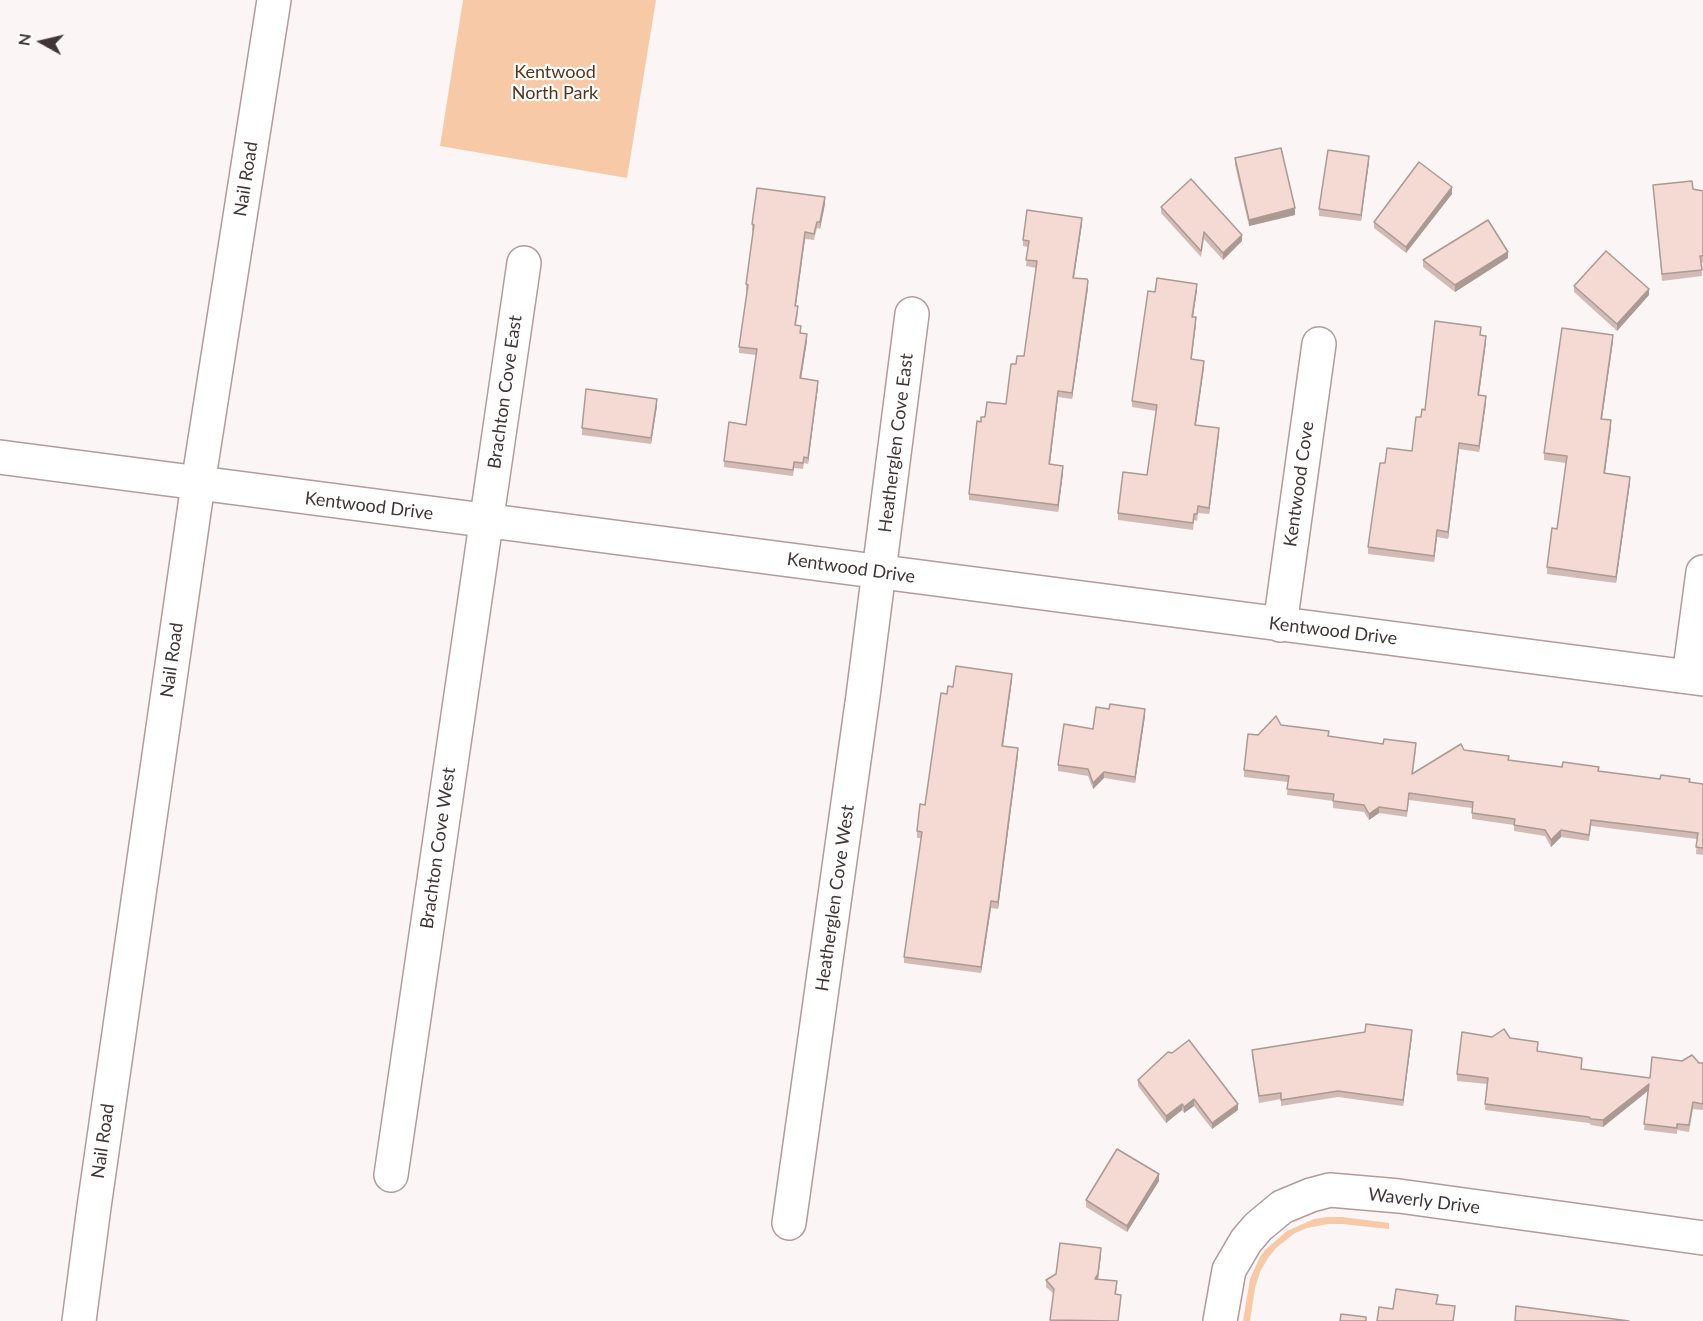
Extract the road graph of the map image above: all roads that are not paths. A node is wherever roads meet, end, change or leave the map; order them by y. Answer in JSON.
{"nodes":[{"id":1,"x":274,"y":0,"type":"edge"},
{"id":2,"x":524,"y":263,"type":"dead end"},
{"id":3,"x":912,"y":314,"type":"dead end"},
{"id":4,"x":1319,"y":344,"type":"dead end"},
{"id":5,"x":0,"y":457,"type":"edge"},
{"id":6,"x":198,"y":484,"type":"junction"},
{"id":7,"x":486,"y":521,"type":"junction"},
{"id":8,"x":879,"y":572,"type":"junction"},
{"id":9,"x":1703,"y":572,"type":"edge"},
{"id":10,"x":1280,"y":625,"type":"junction"},
{"id":11,"x":1696,"y":678,"type":"edge"},
{"id":12,"x":391,"y":1175,"type":"dead end"},
{"id":13,"x":789,"y":1223,"type":"dead end"},
{"id":14,"x":1703,"y":1238,"type":"edge"},
{"id":15,"x":79,"y":1321,"type":"edge"},
{"id":16,"x":1220,"y":1321,"type":"edge"}],
"edges":[{"from":1,"to":6,"type":"street","name":"Nail Road"},
{"from":2,"to":7,"type":"street","name":"Brachton Cove East"},
{"from":3,"to":8,"type":"street","name":"Heatherglen Cove East"},
{"from":4,"to":10,"type":"street","name":"Kentwood Cove"},
{"from":5,"to":6,"type":"street","name":"Kentwood Drive"},
{"from":6,"to":7,"type":"street","name":"Kentwood Drive"},
{"from":6,"to":15,"type":"street","name":"Nail Road"},
{"from":7,"to":8,"type":"street","name":"Kentwood Drive"},
{"from":7,"to":12,"type":"street","name":"Brachton Cove West"},
{"from":8,"to":10,"type":"street","name":"Kentwood Drive"},
{"from":8,"to":13,"type":"street","name":"Heatherglen Cove West"},
{"from":9,"to":11,"type":"street"},
{"from":10,"to":11,"type":"street","name":"Kentwood Drive"},
{"from":14,"to":16,"type":"street","name":"Waverly Drive"}]}
